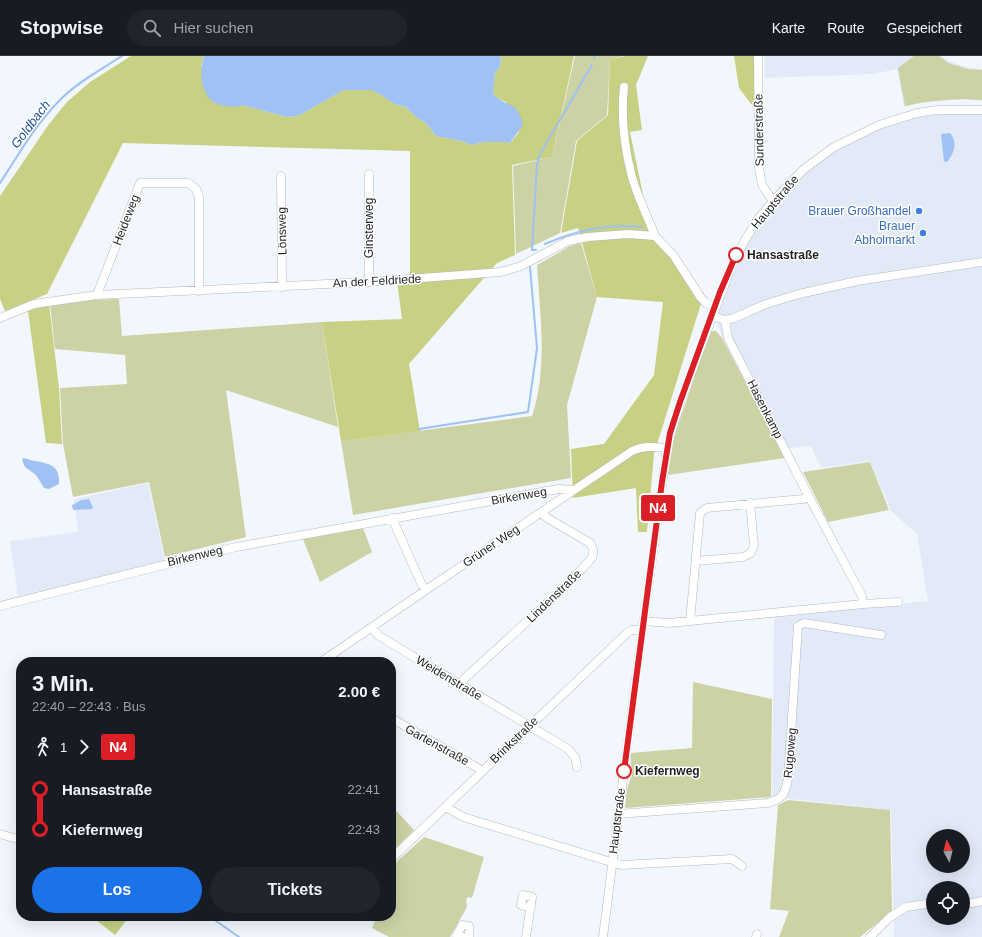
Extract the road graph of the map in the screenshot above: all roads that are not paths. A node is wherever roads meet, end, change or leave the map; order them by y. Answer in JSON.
{"nodes":[{"id":1,"x":758,"y":56,"type":"edge"},
{"id":2,"x":624,"y":87,"type":"dead end"},
{"id":3,"x":982,"y":110,"type":"edge"},
{"id":4,"x":369,"y":174,"type":"dead end"},
{"id":5,"x":281,"y":176,"type":"dead end"},
{"id":6,"x":773,"y":201,"type":"junction"},
{"id":7,"x":655,"y":236,"type":"junction"},
{"id":8,"x":982,"y":262,"type":"edge"},
{"id":9,"x":369,"y":282,"type":"junction"},
{"id":10,"x":282,"y":286,"type":"junction"},
{"id":11,"x":199,"y":291,"type":"junction"},
{"id":12,"x":97,"y":295,"type":"junction"},
{"id":13,"x":715,"y":307,"type":"junction"},
{"id":14,"x":712,"y":316,"type":"junction"},
{"id":15,"x":0,"y":318,"type":"edge"},
{"id":16,"x":725,"y":320,"type":"junction"},
{"id":17,"x":667,"y":448,"type":"junction"},
{"id":18,"x":574,"y":490,"type":"junction"},
{"id":19,"x":809,"y":497,"type":"junction"},
{"id":20,"x":750,"y":503,"type":"junction"},
{"id":21,"x":541,"y":512,"type":"junction"},
{"id":22,"x":392,"y":518,"type":"junction"},
{"id":23,"x":696,"y":561,"type":"junction"},
{"id":24,"x":426,"y":590,"type":"junction"},
{"id":25,"x":898,"y":602,"type":"dead end"},
{"id":26,"x":863,"y":604,"type":"junction"},
{"id":27,"x":0,"y":606,"type":"edge"},
{"id":28,"x":643,"y":621,"type":"junction"},
{"id":29,"x":690,"y":621,"type":"junction"},
{"id":30,"x":372,"y":628,"type":"junction"},
{"id":31,"x":642,"y":630,"type":"junction"},
{"id":32,"x":881,"y":634,"type":"dead end"},
{"id":33,"x":328,"y":657,"type":"edge"},
{"id":34,"x":461,"y":684,"type":"junction"},
{"id":35,"x":396,"y":721,"type":"edge"},
{"id":36,"x":529,"y":726,"type":"junction"},
{"id":37,"x":577,"y":767,"type":"dead end"},
{"id":38,"x":482,"y":772,"type":"junction"},
{"id":39,"x":446,"y":807,"type":"junction"},
{"id":40,"x":618,"y":814,"type":"junction"},
{"id":41,"x":0,"y":834,"type":"edge"},
{"id":42,"x":16,"y":839,"type":"edge"},
{"id":43,"x":396,"y":854,"type":"edge"},
{"id":44,"x":612,"y":862,"type":"junction"},
{"id":45,"x":742,"y":866,"type":"dead end"},
{"id":46,"x":982,"y":901,"type":"edge"},
{"id":47,"x":970,"y":903,"type":"edge"},
{"id":48,"x":926,"y":904,"type":"edge"},
{"id":49,"x":531,"y":908,"type":"dead end"},
{"id":50,"x":463,"y":937,"type":"edge"},
{"id":51,"x":469,"y":937,"type":"edge"},
{"id":52,"x":526,"y":937,"type":"edge"},
{"id":53,"x":603,"y":937,"type":"edge"},
{"id":54,"x":870,"y":937,"type":"edge"}],
"edges":[{"from":1,"to":6,"type":"street","name":"Sunderstraße"},
{"from":2,"to":7,"type":"street"},
{"from":3,"to":6,"type":"street","name":"Hauptstraße"},
{"from":4,"to":9,"type":"street","name":"Ginsterweg"},
{"from":5,"to":10,"type":"street","name":"Lönsweg"},
{"from":6,"to":13,"type":"street","name":"Hauptstraße"},
{"from":7,"to":9,"type":"street","name":"An der Feldriede"},
{"from":7,"to":13,"type":"street"},
{"from":8,"to":16,"type":"street"},
{"from":9,"to":10,"type":"street","name":"An der Feldriede"},
{"from":10,"to":11,"type":"street","name":"An der Feldriede"},
{"from":11,"to":12,"type":"street","name":"An der Feldriede"},
{"from":11,"to":12,"type":"street","name":"Heideweg"},
{"from":12,"to":15,"type":"street","name":"An der Feldriede"},
{"from":13,"to":14,"type":"street","name":"Hauptstraße"},
{"from":14,"to":16,"type":"street"},
{"from":14,"to":17,"type":"street","name":"Hauptstraße"},
{"from":16,"to":19,"type":"street","name":"Hasenkamp"},
{"from":17,"to":18,"type":"street","name":"Grüner Weg"},
{"from":17,"to":28,"type":"street","name":"Hauptstraße"},
{"from":18,"to":21,"type":"street","name":"Grüner Weg"},
{"from":18,"to":22,"type":"street","name":"Birkenweg"},
{"from":19,"to":20,"type":"street"},
{"from":19,"to":26,"type":"street","name":"Hasenkamp"},
{"from":20,"to":23,"type":"street"},
{"from":20,"to":23,"type":"street"},
{"from":21,"to":24,"type":"street","name":"Grüner Weg"},
{"from":21,"to":34,"type":"street","name":"Lindenstraße"},
{"from":22,"to":24,"type":"street"},
{"from":22,"to":27,"type":"street","name":"Birkenweg"},
{"from":23,"to":29,"type":"street"},
{"from":24,"to":30,"type":"street","name":"Grüner Weg"},
{"from":25,"to":26,"type":"street"},
{"from":26,"to":29,"type":"street"},
{"from":28,"to":29,"type":"street"},
{"from":28,"to":31,"type":"street","name":"Hauptstraße"},
{"from":30,"to":33,"type":"street","name":"Grüner Weg"},
{"from":30,"to":34,"type":"street","name":"Weidenstraße"},
{"from":31,"to":36,"type":"street","name":"Brinkstraße"},
{"from":31,"to":40,"type":"street","name":"Hauptstraße"},
{"from":32,"to":40,"type":"street","name":"Rugoweg"},
{"from":34,"to":36,"type":"street","name":"Weidenstraße"},
{"from":35,"to":38,"type":"street","name":"Gartenstraße"},
{"from":36,"to":37,"type":"street","name":"Weidenstraße"},
{"from":36,"to":38,"type":"street","name":"Brinkstraße"},
{"from":38,"to":39,"type":"street","name":"Brinkstraße"},
{"from":39,"to":43,"type":"street","name":"Brinkstraße"},
{"from":39,"to":44,"type":"street"},
{"from":40,"to":44,"type":"street","name":"Hauptstraße"},
{"from":41,"to":42,"type":"street"},
{"from":44,"to":45,"type":"street"},
{"from":44,"to":53,"type":"street","name":"Hauptstraße"},
{"from":46,"to":47,"type":"street"},
{"from":48,"to":54,"type":"street"},
{"from":49,"to":52,"type":"street"},
{"from":50,"to":51,"type":"street"}]}
